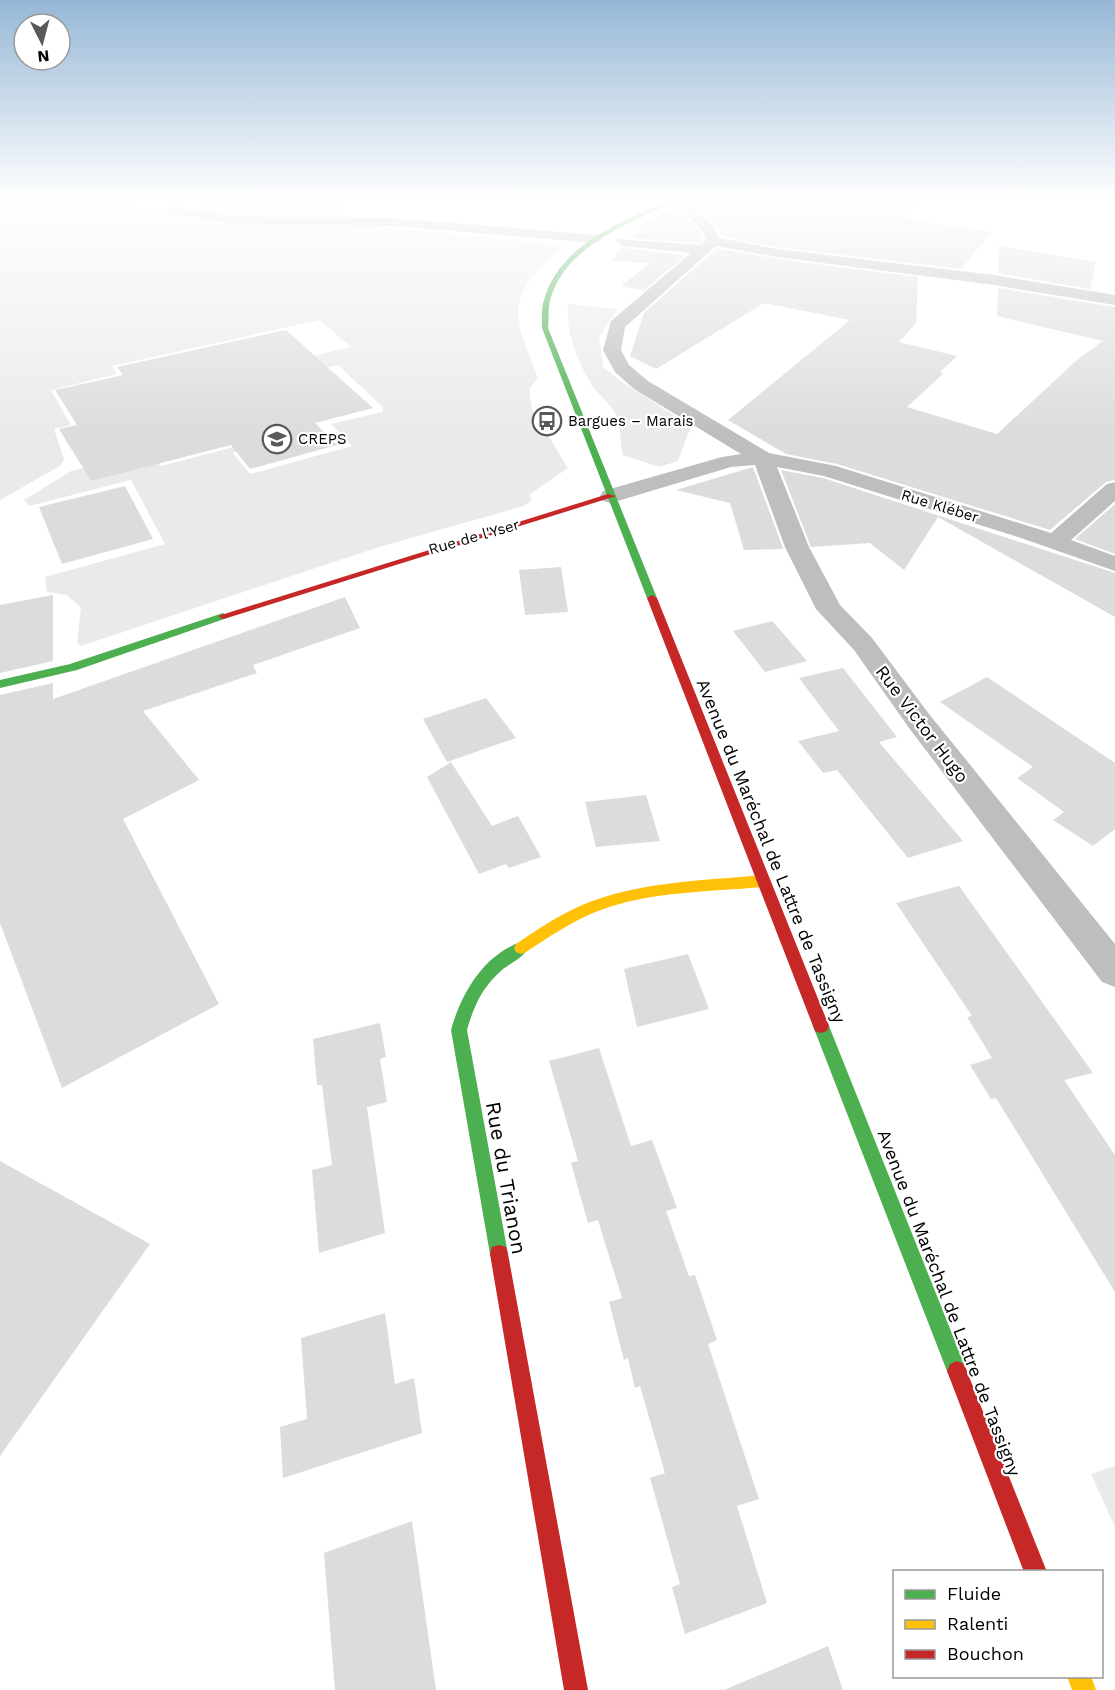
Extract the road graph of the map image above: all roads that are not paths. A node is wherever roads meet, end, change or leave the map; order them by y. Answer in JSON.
{"nodes":[{"id":1,"x":558,"y":277,"type":"edge"},
{"id":2,"x":673,"y":277,"type":"edge"},
{"id":3,"x":965,"y":277,"type":"edge"},
{"id":4,"x":1115,"y":300,"type":"edge"},
{"id":5,"x":763,"y":458,"type":"junction"},
{"id":6,"x":1115,"y":489,"type":"edge"},
{"id":7,"x":611,"y":496,"type":"junction"},
{"id":8,"x":1055,"y":542,"type":"junction"},
{"id":9,"x":1115,"y":564,"type":"edge"},
{"id":10,"x":188,"y":628,"type":"junction"},
{"id":11,"x":0,"y":684,"type":"edge"},
{"id":12,"x":58,"y":686,"type":"dead end"},
{"id":13,"x":763,"y":881,"type":"junction"},
{"id":14,"x":1115,"y":971,"type":"edge"},
{"id":15,"x":1035,"y":1570,"type":"edge"},
{"id":16,"x":576,"y":1690,"type":"edge"}],
"edges":[{"from":1,"to":7,"type":"main road","name":"Avenue du Maréchal de Lattre de Tassigny"},
{"from":2,"to":5,"type":"street"},
{"from":3,"to":4,"type":"street"},
{"from":5,"to":7,"type":"street","name":"Rue de l'Yser"},
{"from":5,"to":8,"type":"street","name":"Rue Kléber"},
{"from":5,"to":14,"type":"street","name":"Rue Victor Hugo"},
{"from":6,"to":8,"type":"street"},
{"from":7,"to":10,"type":"main road","name":"Rue de l'Yser"},
{"from":7,"to":13,"type":"main road","name":"Avenue du Maréchal de Lattre de Tassigny"},
{"from":8,"to":9,"type":"street","name":"Rue Kléber"},
{"from":10,"to":11,"type":"main road","name":"Rue de l'Yser"},
{"from":10,"to":12,"type":"main road","name":"Rue de l'Yser"},
{"from":13,"to":15,"type":"main road","name":"Avenue du Maréchal de Lattre de Tassigny"},
{"from":13,"to":16,"type":"main road","name":"Rue du Trianon"}]}
